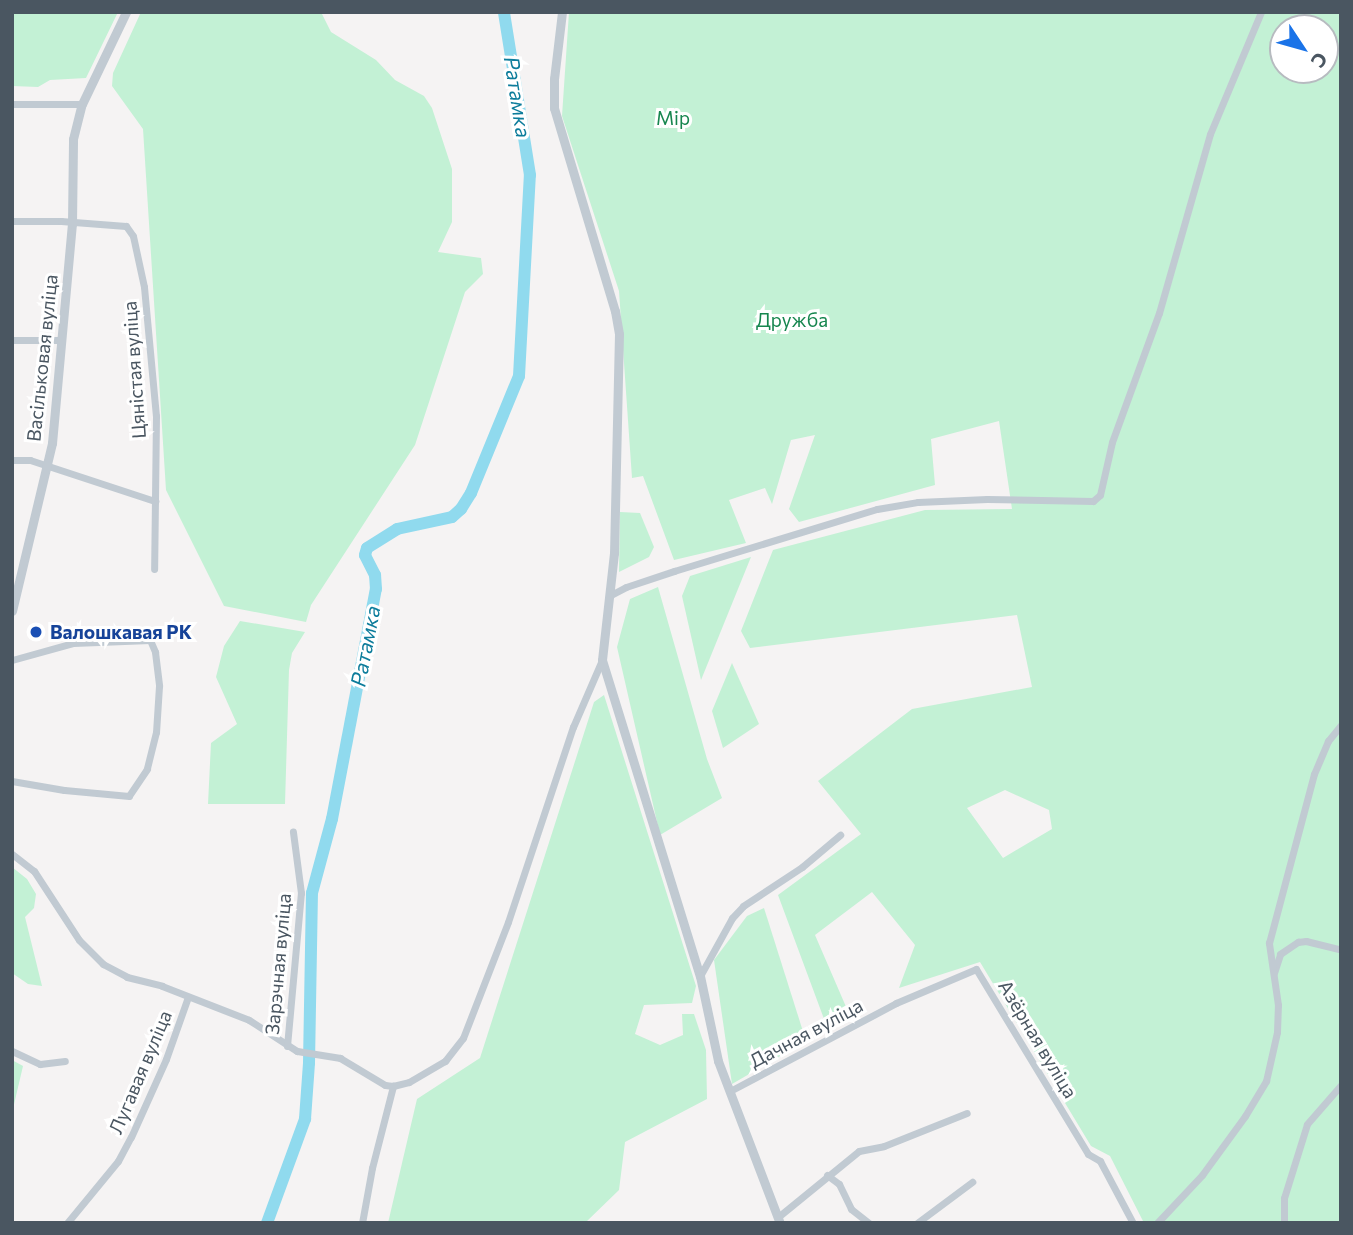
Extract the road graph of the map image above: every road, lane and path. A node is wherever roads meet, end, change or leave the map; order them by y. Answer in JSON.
{"nodes":[{"id":1,"x":126,"y":12,"type":"edge"},
{"id":2,"x":562,"y":12,"type":"edge"},
{"id":3,"x":1261,"y":12,"type":"edge"},
{"id":4,"x":12,"y":104,"type":"edge"},
{"id":5,"x":82,"y":104,"type":"junction"},
{"id":6,"x":12,"y":221,"type":"edge"},
{"id":7,"x":72,"y":224,"type":"junction"},
{"id":8,"x":12,"y":340,"type":"edge"},
{"id":9,"x":61,"y":340,"type":"junction"},
{"id":10,"x":12,"y":460,"type":"edge"},
{"id":11,"x":48,"y":468,"type":"junction"},
{"id":12,"x":155,"y":501,"type":"junction"},
{"id":13,"x":154,"y":569,"type":"dead end"},
{"id":14,"x":609,"y":596,"type":"junction"},
{"id":15,"x":12,"y":611,"type":"edge"},
{"id":16,"x":12,"y":660,"type":"edge"},
{"id":17,"x":602,"y":660,"type":"junction"},
{"id":18,"x":1341,"y":725,"type":"edge"},
{"id":19,"x":12,"y":781,"type":"edge"},
{"id":20,"x":293,"y":832,"type":"dead end"},
{"id":21,"x":839,"y":835,"type":"dead end"},
{"id":22,"x":12,"y":854,"type":"edge"},
{"id":23,"x":1341,"y":950,"type":"edge"},
{"id":24,"x":700,"y":976,"type":"junction"},
{"id":25,"x":1274,"y":977,"type":"junction"},
{"id":26,"x":188,"y":997,"type":"junction"},
{"id":27,"x":897,"y":1003,"type":"joint"},
{"id":28,"x":287,"y":1046,"type":"junction"},
{"id":29,"x":12,"y":1051,"type":"edge"},
{"id":30,"x":65,"y":1061,"type":"dead end"},
{"id":31,"x":1341,"y":1085,"type":"edge"},
{"id":32,"x":393,"y":1086,"type":"junction"},
{"id":33,"x":730,"y":1091,"type":"junction"},
{"id":34,"x":967,"y":1113,"type":"dead end"},
{"id":35,"x":827,"y":1175,"type":"junction"},
{"id":36,"x":972,"y":1182,"type":"dead end"},
{"id":37,"x":779,"y":1220,"type":"edge"},
{"id":38,"x":67,"y":1223,"type":"edge"},
{"id":39,"x":362,"y":1223,"type":"edge"},
{"id":40,"x":869,"y":1223,"type":"edge"},
{"id":41,"x":917,"y":1223,"type":"edge"},
{"id":42,"x":1133,"y":1223,"type":"edge"},
{"id":43,"x":1157,"y":1223,"type":"edge"},
{"id":44,"x":1284,"y":1223,"type":"edge"}],
"edges":[{"from":1,"to":5,"type":"street","name":"Васільковая вуліца"},
{"from":2,"to":14,"type":"street"},
{"from":3,"to":14,"type":"street"},
{"from":4,"to":5,"type":"street"},
{"from":5,"to":7,"type":"street","name":"Васільковая вуліца"},
{"from":6,"to":7,"type":"street"},
{"from":7,"to":9,"type":"street","name":"Васільковая вуліца"},
{"from":7,"to":12,"type":"street","name":"Цяністая вуліца"},
{"from":8,"to":9,"type":"street"},
{"from":9,"to":11,"type":"street","name":"Васільковая вуліца"},
{"from":10,"to":11,"type":"street"},
{"from":11,"to":12,"type":"street"},
{"from":11,"to":15,"type":"street","name":"Васільковая вуліца"},
{"from":12,"to":13,"type":"street","name":"Цяністая вуліца"},
{"from":14,"to":17,"type":"street"},
{"from":16,"to":19,"type":"street"},
{"from":17,"to":24,"type":"street"},
{"from":17,"to":32,"type":"street"},
{"from":18,"to":25,"type":"street"},
{"from":20,"to":28,"type":"street","name":"Зарэчная вуліца"},
{"from":21,"to":24,"type":"street"},
{"from":22,"to":26,"type":"street","name":"Зарэчная вуліца"},
{"from":23,"to":25,"type":"street"},
{"from":24,"to":33,"type":"street"},
{"from":25,"to":43,"type":"street"},
{"from":26,"to":28,"type":"street","name":"Зарэчная вуліца"},
{"from":26,"to":38,"type":"street","name":"Лугавая вуліца"},
{"from":27,"to":33,"type":"street","name":"Дачная вуліца"},
{"from":27,"to":42,"type":"street","name":"Азёрная вуліца"},
{"from":28,"to":32,"type":"street"},
{"from":29,"to":30,"type":"street"},
{"from":31,"to":44,"type":"street"},
{"from":32,"to":39,"type":"street"},
{"from":33,"to":37,"type":"street"},
{"from":34,"to":35,"type":"street"},
{"from":35,"to":37,"type":"street"},
{"from":35,"to":40,"type":"street"},
{"from":36,"to":41,"type":"street"}]}
